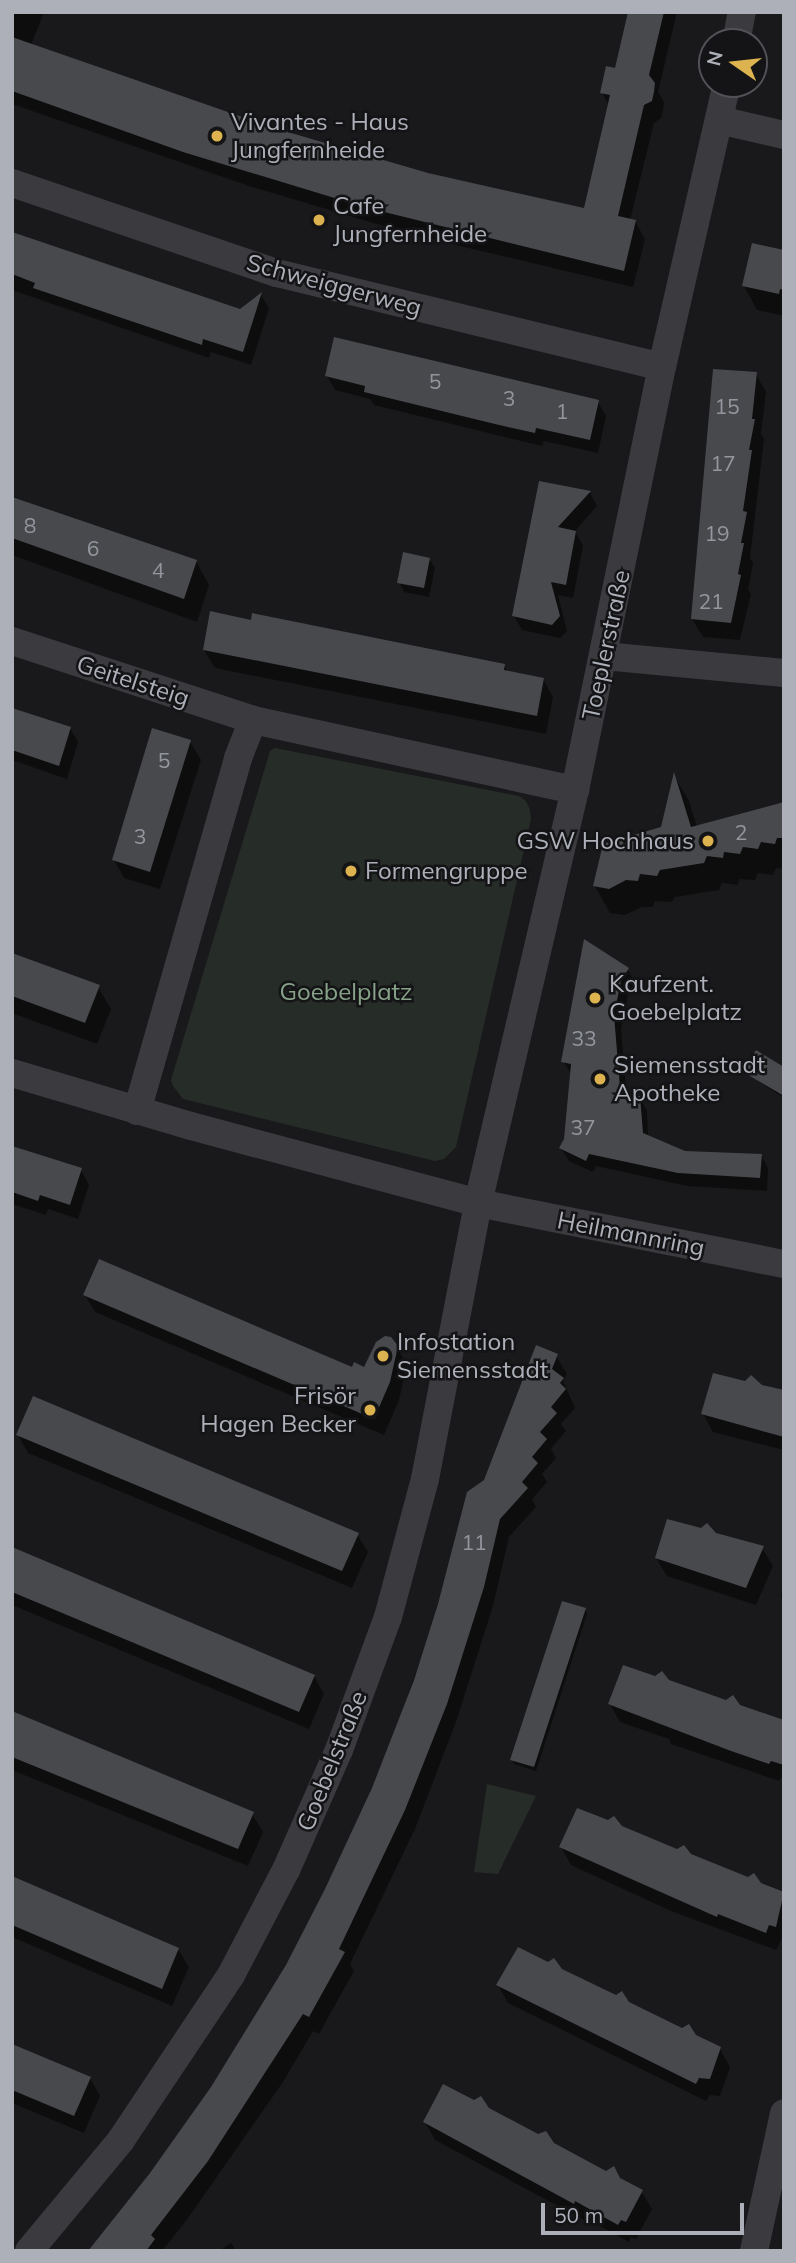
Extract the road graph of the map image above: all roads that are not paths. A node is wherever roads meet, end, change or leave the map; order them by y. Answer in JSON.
{"nodes":[{"id":1,"x":724,"y":98,"type":"edge"},
{"id":2,"x":719,"y":120,"type":"junction"},
{"id":3,"x":784,"y":135,"type":"edge"},
{"id":4,"x":12,"y":183,"type":"edge"},
{"id":5,"x":662,"y":367,"type":"junction"},
{"id":6,"x":12,"y":641,"type":"edge"},
{"id":7,"x":604,"y":656,"type":"junction"},
{"id":8,"x":784,"y":673,"type":"edge"},
{"id":9,"x":253,"y":720,"type":"junction"},
{"id":10,"x":575,"y":790,"type":"junction"},
{"id":11,"x":12,"y":1073,"type":"edge"},
{"id":12,"x":137,"y":1111,"type":"junction"},
{"id":13,"x":478,"y":1203,"type":"junction"},
{"id":14,"x":784,"y":1265,"type":"edge"},
{"id":15,"x":784,"y":2113,"type":"edge"},
{"id":16,"x":29,"y":2251,"type":"edge"},
{"id":17,"x":754,"y":2251,"type":"edge"}],
"edges":[{"from":1,"to":2,"type":"street","name":"Toeplerstraße"},
{"from":2,"to":3,"type":"street"},
{"from":2,"to":5,"type":"street","name":"Toeplerstraße"},
{"from":4,"to":5,"type":"street","name":"Schweiggerweg"},
{"from":5,"to":7,"type":"street","name":"Toeplerstraße"},
{"from":6,"to":9,"type":"street","name":"Geitelsteig"},
{"from":7,"to":8,"type":"street"},
{"from":7,"to":10,"type":"street","name":"Toeplerstraße"},
{"from":9,"to":10,"type":"street"},
{"from":9,"to":12,"type":"street"},
{"from":10,"to":13,"type":"street","name":"Toeplerstraße"},
{"from":11,"to":12,"type":"street"},
{"from":12,"to":13,"type":"street"},
{"from":13,"to":14,"type":"street","name":"Heilmannring"},
{"from":13,"to":16,"type":"street","name":"Goebelstraße"},
{"from":15,"to":17,"type":"street"}]}
